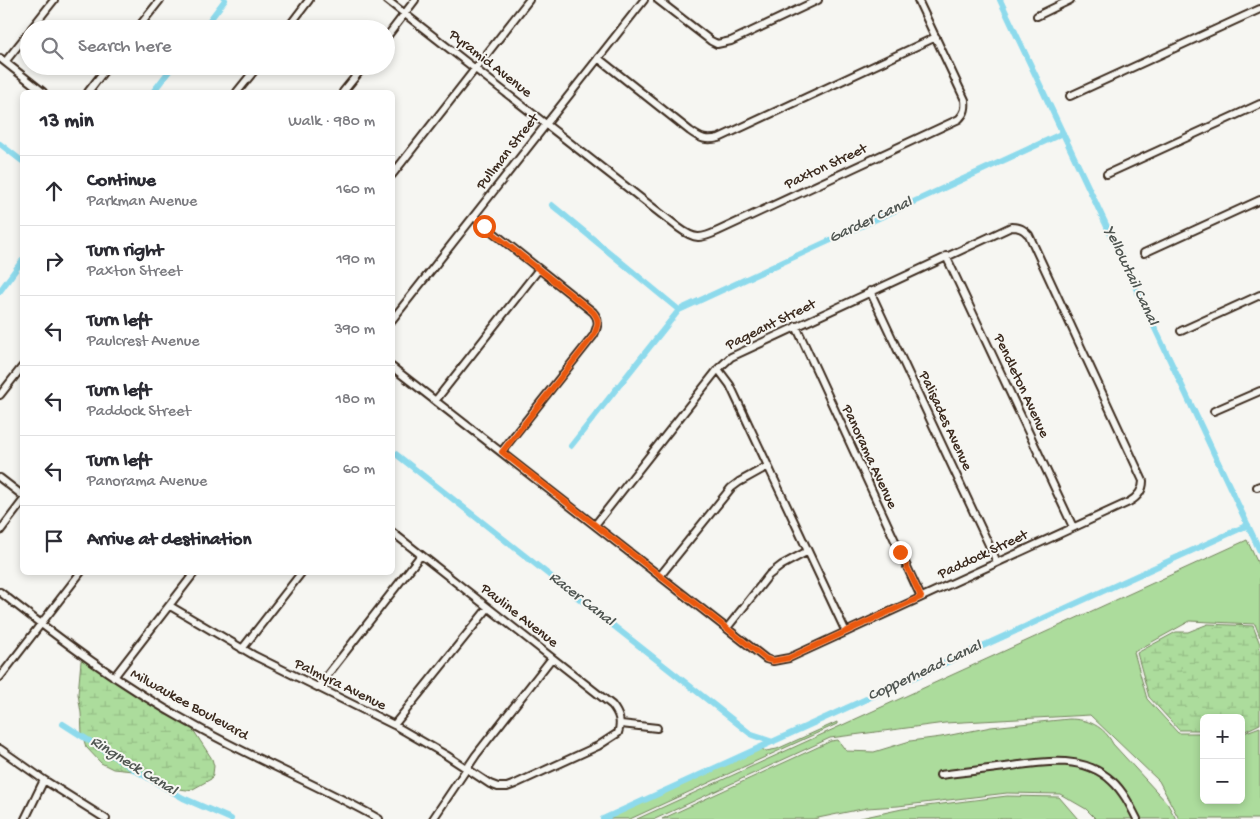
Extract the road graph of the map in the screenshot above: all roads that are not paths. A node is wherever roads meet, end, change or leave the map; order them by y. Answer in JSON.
{"nodes":[{"id":1,"x":54,"y":0,"type":"edge"},
{"id":2,"x":160,"y":0,"type":"edge"},
{"id":3,"x":309,"y":0,"type":"edge"},
{"id":4,"x":387,"y":0,"type":"edge"},
{"id":5,"x":415,"y":0,"type":"edge"},
{"id":6,"x":529,"y":0,"type":"edge"},
{"id":7,"x":644,"y":0,"type":"edge"},
{"id":8,"x":658,"y":0,"type":"edge"},
{"id":9,"x":818,"y":0,"type":"edge"},
{"id":10,"x":918,"y":0,"type":"edge"},
{"id":11,"x":1070,"y":0,"type":"edge"},
{"id":12,"x":1260,"y":9,"type":"edge"},
{"id":13,"x":405,"y":14,"type":"junction"},
{"id":14,"x":1037,"y":16,"type":"dead end"},
{"id":15,"x":38,"y":20,"type":"edge"},
{"id":16,"x":144,"y":20,"type":"edge"},
{"id":17,"x":294,"y":20,"type":"edge"},
{"id":18,"x":395,"y":27,"type":"edge"},
{"id":19,"x":936,"y":37,"type":"junction"},
{"id":20,"x":20,"y":41,"type":"edge"},
{"id":21,"x":598,"y":58,"type":"junction"},
{"id":22,"x":2,"y":60,"type":"edge"},
{"id":23,"x":476,"y":68,"type":"junction"},
{"id":24,"x":20,"y":74,"type":"edge"},
{"id":25,"x":21,"y":75,"type":"edge"},
{"id":26,"x":101,"y":75,"type":"edge"},
{"id":27,"x":251,"y":75,"type":"edge"},
{"id":28,"x":357,"y":75,"type":"edge"},
{"id":29,"x":40,"y":90,"type":"edge"},
{"id":30,"x":90,"y":90,"type":"edge"},
{"id":31,"x":239,"y":90,"type":"edge"},
{"id":32,"x":345,"y":90,"type":"edge"},
{"id":33,"x":1070,"y":96,"type":"dead end"},
{"id":34,"x":1260,"y":104,"type":"edge"},
{"id":35,"x":546,"y":125,"type":"junction"},
{"id":36,"x":395,"y":171,"type":"edge"},
{"id":37,"x":1107,"y":174,"type":"dead end"},
{"id":38,"x":1260,"y":200,"type":"edge"},
{"id":39,"x":474,"y":217,"type":"junction"},
{"id":40,"x":697,"y":238,"type":"joint"},
{"id":41,"x":1144,"y":253,"type":"dead end"},
{"id":42,"x":946,"y":256,"type":"junction"},
{"id":43,"x":540,"y":269,"type":"junction"},
{"id":44,"x":870,"y":291,"type":"junction"},
{"id":45,"x":1260,"y":295,"type":"edge"},
{"id":46,"x":395,"y":316,"type":"edge"},
{"id":47,"x":796,"y":326,"type":"junction"},
{"id":48,"x":1181,"y":331,"type":"dead end"},
{"id":49,"x":20,"y":369,"type":"edge"},
{"id":50,"x":395,"y":369,"type":"edge"},
{"id":51,"x":718,"y":369,"type":"junction"},
{"id":52,"x":1260,"y":391,"type":"edge"},
{"id":53,"x":0,"y":395,"type":"edge"},
{"id":54,"x":436,"y":400,"type":"junction"},
{"id":55,"x":1214,"y":411,"type":"dead end"},
{"id":56,"x":502,"y":452,"type":"junction"},
{"id":57,"x":768,"y":466,"type":"junction"},
{"id":58,"x":0,"y":478,"type":"edge"},
{"id":59,"x":1143,"y":487,"type":"joint"},
{"id":60,"x":20,"y":494,"type":"edge"},
{"id":61,"x":20,"y":505,"type":"edge"},
{"id":62,"x":595,"y":525,"type":"junction"},
{"id":63,"x":1073,"y":527,"type":"junction"},
{"id":64,"x":0,"y":531,"type":"edge"},
{"id":65,"x":395,"y":534,"type":"edge"},
{"id":66,"x":808,"y":551,"type":"junction"},
{"id":67,"x":421,"y":555,"type":"junction"},
{"id":68,"x":997,"y":562,"type":"junction"},
{"id":69,"x":79,"y":575,"type":"edge"},
{"id":70,"x":193,"y":575,"type":"edge"},
{"id":71,"x":300,"y":575,"type":"edge"},
{"id":72,"x":660,"y":576,"type":"junction"},
{"id":73,"x":0,"y":592,"type":"edge"},
{"id":74,"x":921,"y":597,"type":"junction"},
{"id":75,"x":170,"y":606,"type":"junction"},
{"id":76,"x":488,"y":608,"type":"junction"},
{"id":77,"x":41,"y":624,"type":"junction"},
{"id":78,"x":726,"y":628,"type":"junction"},
{"id":79,"x":846,"y":632,"type":"junction"},
{"id":80,"x":242,"y":649,"type":"junction"},
{"id":81,"x":552,"y":658,"type":"junction"},
{"id":82,"x":0,"y":677,"type":"edge"},
{"id":83,"x":114,"y":677,"type":"junction"},
{"id":84,"x":318,"y":687,"type":"junction"},
{"id":85,"x":621,"y":724,"type":"junction"},
{"id":86,"x":394,"y":725,"type":"junction"},
{"id":87,"x":657,"y":728,"type":"dead end"},
{"id":88,"x":0,"y":749,"type":"edge"},
{"id":89,"x":467,"y":768,"type":"junction"},
{"id":90,"x":940,"y":776,"type":"dead end"},
{"id":91,"x":44,"y":780,"type":"junction"},
{"id":92,"x":25,"y":819,"type":"edge"},
{"id":93,"x":106,"y":819,"type":"edge"},
{"id":94,"x":379,"y":819,"type":"edge"},
{"id":95,"x":433,"y":819,"type":"edge"},
{"id":96,"x":1137,"y":819,"type":"edge"}],
"edges":[{"from":1,"to":15,"type":"street"},
{"from":2,"to":16,"type":"street"},
{"from":3,"to":17,"type":"street"},
{"from":4,"to":13,"type":"street","name":"Pyramid Avenue"},
{"from":5,"to":13,"type":"street"},
{"from":6,"to":23,"type":"street"},
{"from":7,"to":21,"type":"street","name":"Pullman Street"},
{"from":8,"to":9,"type":"street"},
{"from":10,"to":19,"type":"street"},
{"from":11,"to":14,"type":"street"},
{"from":12,"to":33,"type":"street"},
{"from":13,"to":18,"type":"street"},
{"from":13,"to":23,"type":"street","name":"Pyramid Avenue"},
{"from":19,"to":21,"type":"street"},
{"from":19,"to":40,"type":"street","name":"Paxton Street"},
{"from":20,"to":22,"type":"street"},
{"from":21,"to":35,"type":"street","name":"Pullman Street"},
{"from":22,"to":24,"type":"street"},
{"from":23,"to":35,"type":"street","name":"Pyramid Avenue"},
{"from":23,"to":36,"type":"street"},
{"from":25,"to":29,"type":"street"},
{"from":26,"to":30,"type":"street"},
{"from":27,"to":31,"type":"street"},
{"from":28,"to":32,"type":"street"},
{"from":34,"to":37,"type":"street"},
{"from":35,"to":39,"type":"street","name":"Pullman Street"},
{"from":35,"to":40,"type":"street","name":"Pyramid Avenue"},
{"from":38,"to":41,"type":"street"},
{"from":39,"to":43,"type":"street"},
{"from":39,"to":46,"type":"street","name":"Pullman Street"},
{"from":42,"to":44,"type":"street","name":"Pageant Street"},
{"from":42,"to":59,"type":"street","name":"Pageant Street"},
{"from":42,"to":63,"type":"street","name":"Pendleton Avenue"},
{"from":43,"to":54,"type":"street"},
{"from":43,"to":56,"type":"street"},
{"from":44,"to":47,"type":"street","name":"Pageant Street"},
{"from":44,"to":68,"type":"street","name":"Palisades Avenue"},
{"from":45,"to":48,"type":"street"},
{"from":47,"to":51,"type":"street","name":"Pageant Street"},
{"from":47,"to":74,"type":"street","name":"Panorama Avenue"},
{"from":49,"to":53,"type":"street"},
{"from":50,"to":54,"type":"street"},
{"from":51,"to":57,"type":"street"},
{"from":51,"to":62,"type":"street","name":"Pageant Street"},
{"from":52,"to":55,"type":"street"},
{"from":54,"to":56,"type":"street"},
{"from":56,"to":62,"type":"street"},
{"from":57,"to":66,"type":"street"},
{"from":57,"to":72,"type":"street"},
{"from":58,"to":60,"type":"street"},
{"from":59,"to":63,"type":"street","name":"Paddock Street"},
{"from":61,"to":64,"type":"street"},
{"from":62,"to":72,"type":"street"},
{"from":63,"to":68,"type":"street","name":"Paddock Street"},
{"from":65,"to":67,"type":"street","name":"Pauline Avenue"},
{"from":66,"to":78,"type":"street"},
{"from":66,"to":79,"type":"street"},
{"from":67,"to":76,"type":"street","name":"Pauline Avenue"},
{"from":67,"to":84,"type":"street"},
{"from":68,"to":74,"type":"street","name":"Paddock Street"},
{"from":69,"to":77,"type":"street"},
{"from":70,"to":75,"type":"street"},
{"from":71,"to":80,"type":"street"},
{"from":72,"to":78,"type":"street"},
{"from":73,"to":77,"type":"street","name":"Milwaukee Boulevard"},
{"from":74,"to":79,"type":"street","name":"Paddock Street"},
{"from":75,"to":80,"type":"street","name":"Palmyra Avenue"},
{"from":75,"to":83,"type":"street"},
{"from":76,"to":81,"type":"street","name":"Pauline Avenue"},
{"from":76,"to":86,"type":"street"},
{"from":77,"to":82,"type":"street"},
{"from":77,"to":83,"type":"street","name":"Milwaukee Boulevard"},
{"from":78,"to":79,"type":"street","name":"Paddock Street"},
{"from":80,"to":84,"type":"street","name":"Palmyra Avenue"},
{"from":81,"to":85,"type":"street","name":"Pauline Avenue"},
{"from":81,"to":89,"type":"street"},
{"from":83,"to":94,"type":"street","name":"Milwaukee Boulevard"},
{"from":84,"to":86,"type":"street","name":"Palmyra Avenue"},
{"from":85,"to":87,"type":"street"},
{"from":85,"to":89,"type":"street","name":"Palmyra Avenue"},
{"from":86,"to":89,"type":"street","name":"Palmyra Avenue"},
{"from":88,"to":91,"type":"street"},
{"from":89,"to":95,"type":"street"},
{"from":90,"to":96,"type":"street"},
{"from":91,"to":92,"type":"street"},
{"from":91,"to":93,"type":"street"}]}
